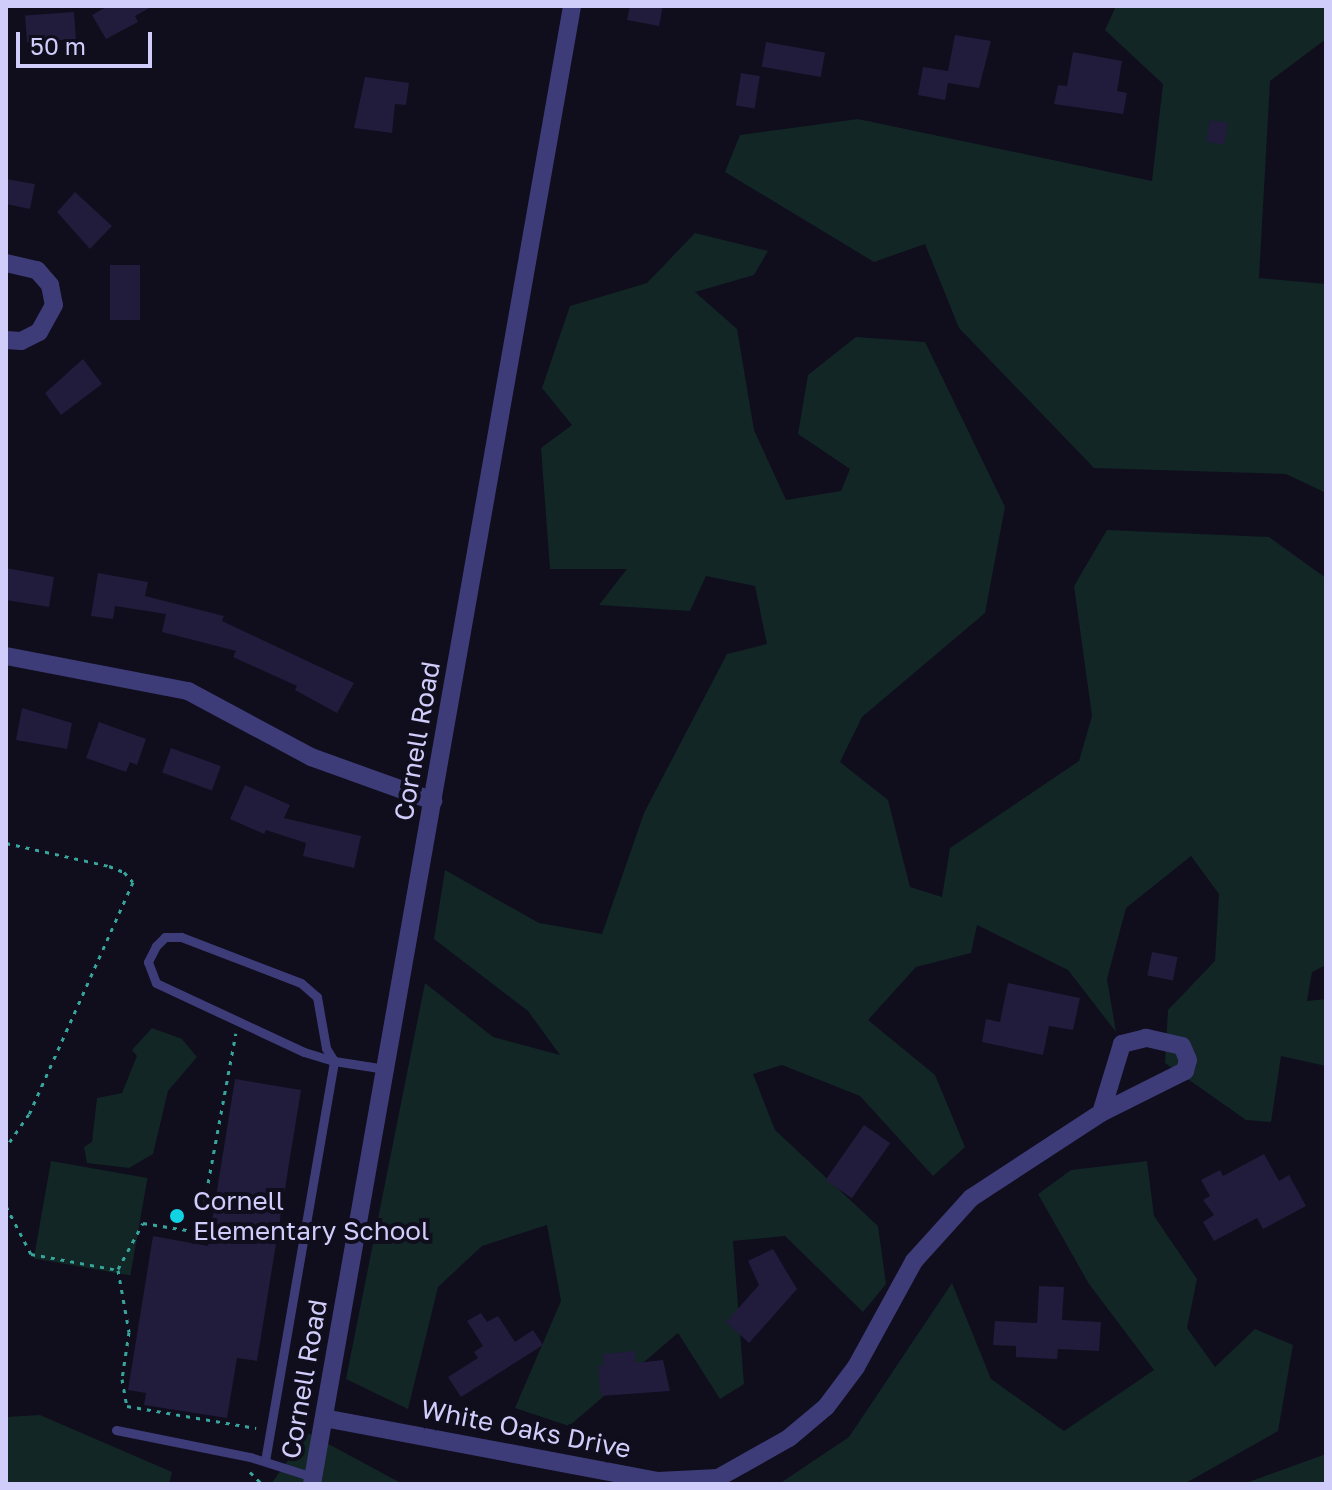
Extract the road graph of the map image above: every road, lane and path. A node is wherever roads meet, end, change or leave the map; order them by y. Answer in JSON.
{"nodes":[{"id":1,"x":572,"y":6,"type":"edge"},
{"id":2,"x":6,"y":263,"type":"edge"},
{"id":3,"x":6,"y":340,"type":"edge"},
{"id":4,"x":6,"y":656,"type":"edge"},
{"id":5,"x":433,"y":801,"type":"junction"},
{"id":6,"x":6,"y":843,"type":"edge"},
{"id":7,"x":236,"y":1033,"type":"dead end"},
{"id":8,"x":334,"y":1061,"type":"junction"},
{"id":9,"x":385,"y":1069,"type":"junction"},
{"id":10,"x":1101,"y":1113,"type":"junction"},
{"id":11,"x":6,"y":1147,"type":"edge"},
{"id":12,"x":6,"y":1206,"type":"edge"},
{"id":13,"x":118,"y":1270,"type":"junction"},
{"id":14,"x":324,"y":1418,"type":"junction"},
{"id":15,"x":116,"y":1430,"type":"dead end"},
{"id":16,"x":269,"y":1431,"type":"junction"},
{"id":17,"x":265,"y":1461,"type":"junction"},
{"id":18,"x":250,"y":1472,"type":"dead end"},
{"id":19,"x":313,"y":1480,"type":"edge"},
{"id":20,"x":721,"y":1481,"type":"edge"},
{"id":21,"x":262,"y":1484,"type":"edge"}],
"edges":[{"from":1,"to":5,"type":"street","name":"Cornell Road"},
{"from":2,"to":3,"type":"street"},
{"from":4,"to":5,"type":"street"},
{"from":5,"to":9,"type":"street","name":"Cornell Road"},
{"from":6,"to":11,"type":"path"},
{"from":7,"to":13,"type":"path"},
{"from":8,"to":8,"type":"lane"},
{"from":8,"to":9,"type":"lane"},
{"from":8,"to":16,"type":"lane"},
{"from":9,"to":14,"type":"street","name":"Cornell Road"},
{"from":10,"to":10,"type":"street"},
{"from":10,"to":20,"type":"street"},
{"from":12,"to":13,"type":"path"},
{"from":13,"to":16,"type":"path"},
{"from":14,"to":19,"type":"street","name":"Cornell Road"},
{"from":14,"to":20,"type":"street","name":"White Oaks Drive"},
{"from":15,"to":17,"type":"lane"},
{"from":16,"to":17,"type":"lane"},
{"from":17,"to":19,"type":"lane"},
{"from":18,"to":21,"type":"path"}]}
